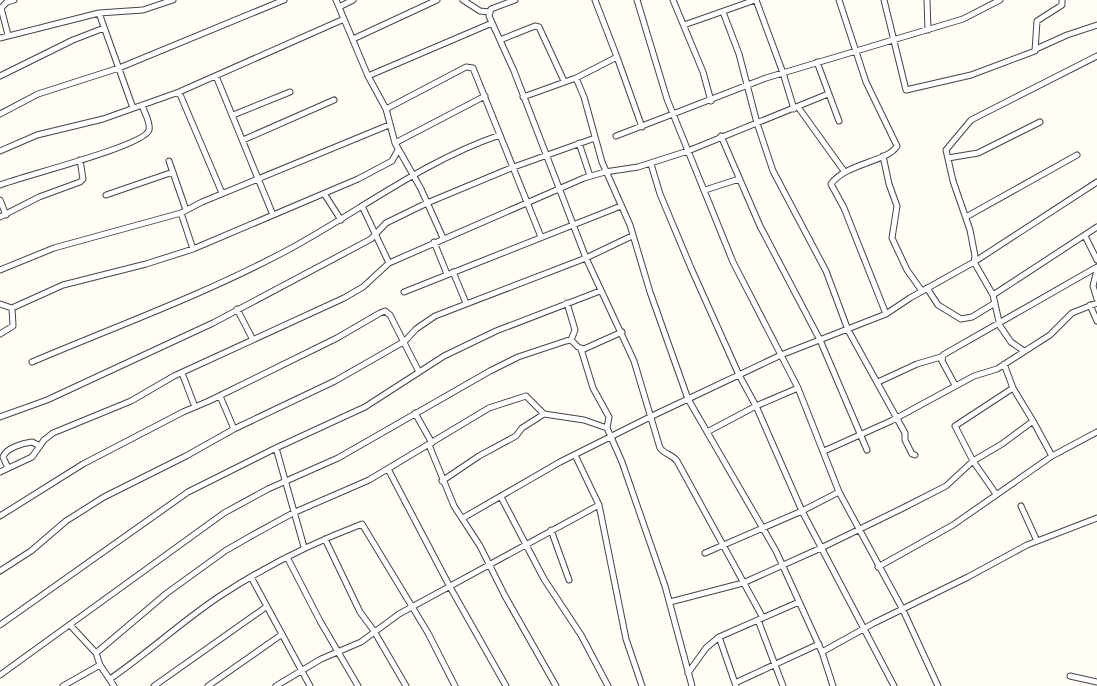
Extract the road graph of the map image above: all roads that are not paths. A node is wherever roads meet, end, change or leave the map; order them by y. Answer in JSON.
{"nodes":[{"id":1,"x":14,"y":0,"type":"edge"},
{"id":2,"x":173,"y":0,"type":"edge"},
{"id":3,"x":284,"y":0,"type":"edge"},
{"id":4,"x":336,"y":0,"type":"edge"},
{"id":5,"x":353,"y":0,"type":"edge"},
{"id":6,"x":437,"y":0,"type":"edge"},
{"id":7,"x":463,"y":0,"type":"edge"},
{"id":8,"x":515,"y":0,"type":"edge"},
{"id":9,"x":595,"y":0,"type":"edge"},
{"id":10,"x":637,"y":0,"type":"edge"},
{"id":11,"x":673,"y":0,"type":"edge"},
{"id":12,"x":756,"y":0,"type":"edge"},
{"id":13,"x":839,"y":0,"type":"edge"},
{"id":14,"x":884,"y":0,"type":"edge"},
{"id":15,"x":927,"y":0,"type":"edge"},
{"id":16,"x":1000,"y":0,"type":"edge"},
{"id":17,"x":1062,"y":0,"type":"edge"},
{"id":18,"x":7,"y":1,"type":"edge"},
{"id":19,"x":339,"y":7,"type":"junction"},
{"id":20,"x":489,"y":12,"type":"junction"},
{"id":21,"x":723,"y":12,"type":"junction"},
{"id":22,"x":100,"y":13,"type":"junction"},
{"id":23,"x":344,"y":19,"type":"junction"},
{"id":24,"x":492,"y":23,"type":"junction"},
{"id":25,"x":684,"y":25,"type":"junction"},
{"id":26,"x":1097,"y":26,"type":"edge"},
{"id":27,"x":104,"y":28,"type":"junction"},
{"id":28,"x":928,"y":30,"type":"junction"},
{"id":29,"x":8,"y":35,"type":"junction"},
{"id":30,"x":0,"y":38,"type":"edge"},
{"id":31,"x":353,"y":39,"type":"junction"},
{"id":32,"x":500,"y":40,"type":"junction"},
{"id":33,"x":893,"y":40,"type":"junction"},
{"id":34,"x":1036,"y":49,"type":"junction"},
{"id":35,"x":857,"y":51,"type":"junction"},
{"id":36,"x":1097,"y":56,"type":"edge"},
{"id":37,"x":617,"y":57,"type":"junction"},
{"id":38,"x":817,"y":62,"type":"junction"},
{"id":39,"x":119,"y":68,"type":"junction"},
{"id":40,"x":783,"y":73,"type":"junction"},
{"id":41,"x":0,"y":76,"type":"edge"},
{"id":42,"x":216,"y":76,"type":"junction"},
{"id":43,"x":368,"y":76,"type":"junction"},
{"id":44,"x":576,"y":78,"type":"junction"},
{"id":45,"x":564,"y":81,"type":"junction"},
{"id":46,"x":747,"y":86,"type":"junction"},
{"id":47,"x":179,"y":92,"type":"junction"},
{"id":48,"x":290,"y":92,"type":"dead end"},
{"id":49,"x":828,"y":94,"type":"junction"},
{"id":50,"x":485,"y":96,"type":"junction"},
{"id":51,"x":523,"y":97,"type":"junction"},
{"id":52,"x":334,"y":100,"type":"dead end"},
{"id":53,"x":711,"y":100,"type":"junction"},
{"id":54,"x":142,"y":105,"type":"junction"},
{"id":55,"x":133,"y":108,"type":"junction"},
{"id":56,"x":796,"y":108,"type":"junction"},
{"id":57,"x":386,"y":109,"type":"junction"},
{"id":58,"x":0,"y":114,"type":"edge"},
{"id":59,"x":233,"y":115,"type":"junction"},
{"id":60,"x":673,"y":115,"type":"junction"},
{"id":61,"x":839,"y":121,"type":"dead end"},
{"id":62,"x":1040,"y":122,"type":"dead end"},
{"id":63,"x":757,"y":123,"type":"junction"},
{"id":64,"x":389,"y":124,"type":"junction"},
{"id":65,"x":642,"y":127,"type":"junction"},
{"id":66,"x":500,"y":135,"type":"junction"},
{"id":67,"x":616,"y":136,"type":"dead end"},
{"id":68,"x":721,"y":136,"type":"junction"},
{"id":69,"x":595,"y":138,"type":"junction"},
{"id":70,"x":243,"y":140,"type":"junction"},
{"id":71,"x":395,"y":143,"type":"junction"},
{"id":72,"x":579,"y":143,"type":"junction"},
{"id":73,"x":398,"y":150,"type":"junction"},
{"id":74,"x":0,"y":151,"type":"edge"},
{"id":75,"x":688,"y":151,"type":"junction"},
{"id":76,"x":546,"y":155,"type":"junction"},
{"id":77,"x":1077,"y":155,"type":"dead end"},
{"id":78,"x":883,"y":156,"type":"junction"},
{"id":79,"x":948,"y":158,"type":"junction"},
{"id":80,"x":80,"y":160,"type":"junction"},
{"id":81,"x":169,"y":162,"type":"dead end"},
{"id":82,"x":651,"y":164,"type":"junction"},
{"id":83,"x":511,"y":168,"type":"junction"},
{"id":84,"x":844,"y":171,"type":"junction"},
{"id":85,"x":173,"y":172,"type":"junction"},
{"id":86,"x":605,"y":172,"type":"junction"},
{"id":87,"x":414,"y":176,"type":"junction"},
{"id":88,"x":590,"y":176,"type":"junction"},
{"id":89,"x":258,"y":178,"type":"junction"},
{"id":90,"x":739,"y":179,"type":"junction"},
{"id":91,"x":1097,"y":182,"type":"edge"},
{"id":92,"x":0,"y":185,"type":"edge"},
{"id":93,"x":560,"y":189,"type":"junction"},
{"id":94,"x":705,"y":190,"type":"junction"},
{"id":95,"x":222,"y":193,"type":"junction"},
{"id":96,"x":324,"y":194,"type":"junction"},
{"id":97,"x":106,"y":195,"type":"dead end"},
{"id":98,"x":0,"y":200,"type":"edge"},
{"id":99,"x":427,"y":203,"type":"junction"},
{"id":100,"x":528,"y":203,"type":"junction"},
{"id":101,"x":362,"y":206,"type":"junction"},
{"id":102,"x":621,"y":206,"type":"junction"},
{"id":103,"x":183,"y":211,"type":"junction"},
{"id":104,"x":273,"y":215,"type":"junction"},
{"id":105,"x":3,"y":216,"type":"edge"},
{"id":106,"x":966,"y":218,"type":"junction"},
{"id":107,"x":341,"y":220,"type":"junction"},
{"id":108,"x":574,"y":225,"type":"junction"},
{"id":109,"x":1097,"y":227,"type":"edge"},
{"id":110,"x":377,"y":234,"type":"junction"},
{"id":111,"x":632,"y":236,"type":"junction"},
{"id":112,"x":1085,"y":236,"type":"junction"},
{"id":113,"x":542,"y":237,"type":"junction"},
{"id":114,"x":442,"y":238,"type":"junction"},
{"id":115,"x":434,"y":242,"type":"junction"},
{"id":116,"x":193,"y":249,"type":"junction"},
{"id":117,"x":586,"y":258,"type":"junction"},
{"id":118,"x":1097,"y":260,"type":"edge"},
{"id":119,"x":974,"y":262,"type":"junction"},
{"id":120,"x":389,"y":263,"type":"junction"},
{"id":121,"x":1097,"y":269,"type":"edge"},
{"id":122,"x":0,"y":270,"type":"edge"},
{"id":123,"x":453,"y":272,"type":"junction"},
{"id":124,"x":446,"y":274,"type":"junction"},
{"id":125,"x":925,"y":289,"type":"junction"},
{"id":126,"x":600,"y":291,"type":"junction"},
{"id":127,"x":404,"y":292,"type":"dead end"},
{"id":128,"x":993,"y":295,"type":"junction"},
{"id":129,"x":1097,"y":301,"type":"edge"},
{"id":130,"x":567,"y":303,"type":"junction"},
{"id":131,"x":995,"y":303,"type":"junction"},
{"id":132,"x":0,"y":304,"type":"edge"},
{"id":133,"x":466,"y":304,"type":"junction"},
{"id":134,"x":1090,"y":305,"type":"junction"},
{"id":135,"x":12,"y":308,"type":"junction"},
{"id":136,"x":237,"y":309,"type":"junction"},
{"id":137,"x":886,"y":314,"type":"junction"},
{"id":138,"x":1097,"y":321,"type":"edge"},
{"id":139,"x":1000,"y":324,"type":"junction"},
{"id":140,"x":848,"y":330,"type":"junction"},
{"id":141,"x":622,"y":332,"type":"junction"},
{"id":142,"x":0,"y":334,"type":"edge"},
{"id":143,"x":253,"y":340,"type":"junction"},
{"id":144,"x":571,"y":340,"type":"junction"},
{"id":145,"x":820,"y":340,"type":"junction"},
{"id":146,"x":405,"y":341,"type":"junction"},
{"id":147,"x":581,"y":349,"type":"junction"},
{"id":148,"x":1024,"y":351,"type":"junction"},
{"id":149,"x":781,"y":354,"type":"junction"},
{"id":150,"x":941,"y":357,"type":"junction"},
{"id":151,"x":32,"y":362,"type":"dead end"},
{"id":152,"x":1004,"y":364,"type":"junction"},
{"id":153,"x":419,"y":372,"type":"junction"},
{"id":154,"x":182,"y":373,"type":"junction"},
{"id":155,"x":739,"y":374,"type":"junction"},
{"id":156,"x":878,"y":382,"type":"junction"},
{"id":157,"x":955,"y":386,"type":"junction"},
{"id":158,"x":798,"y":388,"type":"junction"},
{"id":159,"x":1012,"y":388,"type":"junction"},
{"id":160,"x":220,"y":396,"type":"junction"},
{"id":161,"x":688,"y":399,"type":"junction"},
{"id":162,"x":756,"y":406,"type":"junction"},
{"id":163,"x":195,"y":407,"type":"junction"},
{"id":164,"x":415,"y":413,"type":"junction"},
{"id":165,"x":544,"y":414,"type":"junction"},
{"id":166,"x":652,"y":416,"type":"junction"},
{"id":167,"x":0,"y":417,"type":"edge"},
{"id":168,"x":896,"y":418,"type":"junction"},
{"id":169,"x":1033,"y":421,"type":"junction"},
{"id":170,"x":234,"y":428,"type":"junction"},
{"id":171,"x":607,"y":428,"type":"junction"},
{"id":172,"x":707,"y":432,"type":"junction"},
{"id":173,"x":1097,"y":432,"type":"edge"},
{"id":174,"x":860,"y":434,"type":"junction"},
{"id":175,"x":612,"y":436,"type":"junction"},
{"id":176,"x":430,"y":444,"type":"junction"},
{"id":177,"x":40,"y":446,"type":"junction"},
{"id":178,"x":276,"y":448,"type":"junction"},
{"id":179,"x":867,"y":450,"type":"dead end"},
{"id":180,"x":824,"y":451,"type":"junction"},
{"id":181,"x":575,"y":455,"type":"junction"},
{"id":182,"x":915,"y":455,"type":"dead end"},
{"id":183,"x":1052,"y":456,"type":"junction"},
{"id":184,"x":973,"y":461,"type":"junction"},
{"id":185,"x":8,"y":468,"type":"junction"},
{"id":186,"x":388,"y":469,"type":"junction"},
{"id":187,"x":0,"y":472,"type":"edge"},
{"id":188,"x":286,"y":480,"type":"junction"},
{"id":189,"x":442,"y":481,"type":"junction"},
{"id":190,"x":840,"y":492,"type":"junction"},
{"id":191,"x":996,"y":494,"type":"junction"},
{"id":192,"x":501,"y":497,"type":"junction"},
{"id":193,"x":599,"y":505,"type":"junction"},
{"id":194,"x":1021,"y":506,"type":"dead end"},
{"id":195,"x":587,"y":512,"type":"junction"},
{"id":196,"x":802,"y":512,"type":"junction"},
{"id":197,"x":293,"y":514,"type":"junction"},
{"id":198,"x":602,"y":515,"type":"junction"},
{"id":199,"x":0,"y":516,"type":"edge"},
{"id":200,"x":463,"y":518,"type":"junction"},
{"id":201,"x":1097,"y":518,"type":"edge"},
{"id":202,"x":763,"y":528,"type":"junction"},
{"id":203,"x":858,"y":529,"type":"junction"},
{"id":204,"x":551,"y":530,"type":"junction"},
{"id":205,"x":324,"y":539,"type":"junction"},
{"id":206,"x":1037,"y":542,"type":"junction"},
{"id":207,"x":527,"y":545,"type":"junction"},
{"id":208,"x":723,"y":546,"type":"junction"},
{"id":209,"x":304,"y":547,"type":"junction"},
{"id":210,"x":821,"y":548,"type":"junction"},
{"id":211,"x":705,"y":553,"type":"dead end"},
{"id":212,"x":287,"y":557,"type":"junction"},
{"id":213,"x":489,"y":565,"type":"junction"},
{"id":214,"x":782,"y":566,"type":"junction"},
{"id":215,"x":878,"y":567,"type":"junction"},
{"id":216,"x":0,"y":572,"type":"edge"},
{"id":217,"x":251,"y":577,"type":"junction"},
{"id":218,"x":569,"y":580,"type":"dead end"},
{"id":219,"x":743,"y":583,"type":"junction"},
{"id":220,"x":450,"y":587,"type":"junction"},
{"id":221,"x":670,"y":602,"type":"junction"},
{"id":222,"x":800,"y":602,"type":"junction"},
{"id":223,"x":266,"y":606,"type":"junction"},
{"id":224,"x":412,"y":608,"type":"junction"},
{"id":225,"x":903,"y":610,"type":"junction"},
{"id":226,"x":760,"y":619,"type":"junction"},
{"id":227,"x":0,"y":625,"type":"edge"},
{"id":228,"x":70,"y":626,"type":"junction"},
{"id":229,"x":864,"y":630,"type":"junction"},
{"id":230,"x":374,"y":632,"type":"junction"},
{"id":231,"x":281,"y":635,"type":"junction"},
{"id":232,"x":719,"y":637,"type":"junction"},
{"id":233,"x":819,"y":644,"type":"junction"},
{"id":234,"x":337,"y":652,"type":"junction"},
{"id":235,"x":822,"y":652,"type":"junction"},
{"id":236,"x":96,"y":653,"type":"junction"},
{"id":237,"x":774,"y":663,"type":"junction"},
{"id":238,"x":100,"y":664,"type":"junction"},
{"id":239,"x":301,"y":671,"type":"junction"},
{"id":240,"x":688,"y":673,"type":"junction"},
{"id":241,"x":0,"y":675,"type":"edge"},
{"id":242,"x":1070,"y":676,"type":"dead end"},
{"id":243,"x":110,"y":679,"type":"junction"},
{"id":244,"x":1097,"y":682,"type":"edge"},
{"id":245,"x":735,"y":684,"type":"edge"},
{"id":246,"x":1089,"y":684,"type":"edge"},
{"id":247,"x":63,"y":686,"type":"edge"},
{"id":248,"x":114,"y":686,"type":"edge"},
{"id":249,"x":154,"y":686,"type":"edge"},
{"id":250,"x":208,"y":686,"type":"edge"},
{"id":251,"x":276,"y":686,"type":"edge"},
{"id":252,"x":310,"y":686,"type":"edge"},
{"id":253,"x":358,"y":686,"type":"edge"},
{"id":254,"x":406,"y":686,"type":"edge"},
{"id":255,"x":455,"y":686,"type":"edge"},
{"id":256,"x":506,"y":686,"type":"edge"},
{"id":257,"x":556,"y":686,"type":"edge"},
{"id":258,"x":608,"y":686,"type":"edge"},
{"id":259,"x":642,"y":686,"type":"edge"},
{"id":260,"x":692,"y":686,"type":"edge"},
{"id":261,"x":783,"y":686,"type":"edge"},
{"id":262,"x":833,"y":686,"type":"edge"},
{"id":263,"x":894,"y":686,"type":"edge"},
{"id":264,"x":938,"y":686,"type":"edge"}],
"edges":[{"from":1,"to":18,"type":"street"},
{"from":2,"to":22,"type":"street"},
{"from":3,"to":39,"type":"street"},
{"from":4,"to":19,"type":"street"},
{"from":5,"to":19,"type":"street"},
{"from":6,"to":31,"type":"street"},
{"from":7,"to":20,"type":"street"},
{"from":8,"to":20,"type":"street"},
{"from":9,"to":37,"type":"street"},
{"from":10,"to":60,"type":"street"},
{"from":11,"to":25,"type":"street"},
{"from":12,"to":21,"type":"street"},
{"from":12,"to":40,"type":"street"},
{"from":13,"to":35,"type":"street"},
{"from":14,"to":33,"type":"street"},
{"from":15,"to":28,"type":"street"},
{"from":16,"to":28,"type":"street"},
{"from":17,"to":34,"type":"street"},
{"from":18,"to":29,"type":"street"},
{"from":19,"to":23,"type":"street"},
{"from":20,"to":24,"type":"street"},
{"from":21,"to":25,"type":"street"},
{"from":21,"to":46,"type":"street"},
{"from":22,"to":27,"type":"street"},
{"from":22,"to":29,"type":"street"},
{"from":23,"to":31,"type":"street"},
{"from":23,"to":42,"type":"street"},
{"from":24,"to":32,"type":"street"},
{"from":24,"to":43,"type":"street"},
{"from":25,"to":53,"type":"street"},
{"from":26,"to":34,"type":"street"},
{"from":27,"to":39,"type":"street"},
{"from":27,"to":41,"type":"street"},
{"from":28,"to":33,"type":"street"},
{"from":29,"to":30,"type":"street"},
{"from":31,"to":43,"type":"street"},
{"from":32,"to":45,"type":"street"},
{"from":32,"to":51,"type":"street"},
{"from":33,"to":34,"type":"street"},
{"from":33,"to":35,"type":"street"},
{"from":35,"to":38,"type":"street"},
{"from":35,"to":78,"type":"street"},
{"from":36,"to":79,"type":"street"},
{"from":37,"to":44,"type":"street"},
{"from":37,"to":65,"type":"street"},
{"from":38,"to":40,"type":"street"},
{"from":38,"to":49,"type":"street"},
{"from":39,"to":55,"type":"street"},
{"from":39,"to":58,"type":"street"},
{"from":40,"to":46,"type":"street"},
{"from":40,"to":56,"type":"street"},
{"from":42,"to":47,"type":"street"},
{"from":42,"to":59,"type":"street"},
{"from":43,"to":57,"type":"street"},
{"from":44,"to":45,"type":"street"},
{"from":44,"to":69,"type":"street"},
{"from":45,"to":51,"type":"street"},
{"from":46,"to":53,"type":"street"},
{"from":46,"to":63,"type":"street"},
{"from":47,"to":54,"type":"street"},
{"from":47,"to":95,"type":"street"},
{"from":48,"to":59,"type":"street"},
{"from":49,"to":56,"type":"street"},
{"from":49,"to":61,"type":"street"},
{"from":50,"to":57,"type":"street"},
{"from":50,"to":66,"type":"street"},
{"from":50,"to":71,"type":"street"},
{"from":51,"to":76,"type":"street"},
{"from":52,"to":70,"type":"street"},
{"from":53,"to":60,"type":"street"},
{"from":54,"to":55,"type":"street"},
{"from":54,"to":80,"type":"street"},
{"from":55,"to":74,"type":"street"},
{"from":56,"to":63,"type":"street"},
{"from":56,"to":84,"type":"street"},
{"from":57,"to":64,"type":"street"},
{"from":59,"to":70,"type":"street"},
{"from":60,"to":65,"type":"street"},
{"from":60,"to":75,"type":"street"},
{"from":62,"to":79,"type":"street"},
{"from":63,"to":68,"type":"street"},
{"from":63,"to":140,"type":"street"},
{"from":64,"to":71,"type":"street"},
{"from":64,"to":89,"type":"street"},
{"from":65,"to":67,"type":"street"},
{"from":66,"to":83,"type":"street"},
{"from":66,"to":87,"type":"street"},
{"from":68,"to":75,"type":"street"},
{"from":68,"to":90,"type":"street"},
{"from":69,"to":72,"type":"street"},
{"from":69,"to":86,"type":"street"},
{"from":70,"to":89,"type":"street"},
{"from":71,"to":73,"type":"street"},
{"from":72,"to":76,"type":"street"},
{"from":72,"to":88,"type":"street"},
{"from":73,"to":87,"type":"street"},
{"from":73,"to":96,"type":"street"},
{"from":75,"to":82,"type":"street"},
{"from":75,"to":94,"type":"street"},
{"from":76,"to":83,"type":"street"},
{"from":76,"to":93,"type":"street"},
{"from":77,"to":106,"type":"street"},
{"from":78,"to":84,"type":"street"},
{"from":78,"to":125,"type":"street"},
{"from":79,"to":106,"type":"street"},
{"from":80,"to":92,"type":"street"},
{"from":80,"to":105,"type":"street"},
{"from":81,"to":85,"type":"street"},
{"from":82,"to":86,"type":"street"},
{"from":82,"to":155,"type":"street"},
{"from":83,"to":99,"type":"street"},
{"from":83,"to":100,"type":"street"},
{"from":84,"to":137,"type":"street"},
{"from":85,"to":97,"type":"street"},
{"from":85,"to":103,"type":"street"},
{"from":86,"to":88,"type":"street"},
{"from":86,"to":102,"type":"street"},
{"from":87,"to":99,"type":"street"},
{"from":87,"to":101,"type":"street"},
{"from":88,"to":93,"type":"street"},
{"from":89,"to":95,"type":"street"},
{"from":89,"to":104,"type":"street"},
{"from":90,"to":94,"type":"street"},
{"from":90,"to":145,"type":"street"},
{"from":91,"to":119,"type":"street"},
{"from":93,"to":100,"type":"street"},
{"from":93,"to":108,"type":"street"},
{"from":94,"to":149,"type":"street"},
{"from":95,"to":103,"type":"street"},
{"from":96,"to":104,"type":"street"},
{"from":96,"to":107,"type":"street"},
{"from":98,"to":105,"type":"street"},
{"from":99,"to":110,"type":"street"},
{"from":99,"to":114,"type":"street"},
{"from":100,"to":113,"type":"street"},
{"from":100,"to":114,"type":"street"},
{"from":101,"to":107,"type":"street"},
{"from":101,"to":110,"type":"street"},
{"from":102,"to":108,"type":"street"},
{"from":102,"to":111,"type":"street"},
{"from":103,"to":116,"type":"street"},
{"from":103,"to":122,"type":"street"},
{"from":104,"to":116,"type":"street"},
{"from":106,"to":119,"type":"street"},
{"from":107,"to":151,"type":"street"},
{"from":108,"to":113,"type":"street"},
{"from":108,"to":117,"type":"street"},
{"from":109,"to":112,"type":"street"},
{"from":110,"to":120,"type":"street"},
{"from":110,"to":136,"type":"street"},
{"from":111,"to":117,"type":"street"},
{"from":111,"to":161,"type":"street"},
{"from":112,"to":118,"type":"street"},
{"from":112,"to":128,"type":"street"},
{"from":113,"to":123,"type":"street"},
{"from":114,"to":115,"type":"street"},
{"from":115,"to":120,"type":"street"},
{"from":115,"to":124,"type":"street"},
{"from":116,"to":135,"type":"street"},
{"from":117,"to":126,"type":"street"},
{"from":117,"to":133,"type":"street"},
{"from":119,"to":125,"type":"street"},
{"from":119,"to":128,"type":"street"},
{"from":120,"to":143,"type":"street"},
{"from":121,"to":129,"type":"street"},
{"from":121,"to":139,"type":"street"},
{"from":123,"to":124,"type":"street"},
{"from":123,"to":133,"type":"street"},
{"from":124,"to":127,"type":"street"},
{"from":125,"to":131,"type":"street"},
{"from":125,"to":137,"type":"street"},
{"from":126,"to":130,"type":"street"},
{"from":126,"to":141,"type":"street"},
{"from":128,"to":131,"type":"street"},
{"from":129,"to":134,"type":"street"},
{"from":130,"to":144,"type":"street"},
{"from":130,"to":153,"type":"street"},
{"from":131,"to":139,"type":"street"},
{"from":132,"to":135,"type":"street"},
{"from":133,"to":146,"type":"street"},
{"from":134,"to":138,"type":"street"},
{"from":134,"to":148,"type":"street"},
{"from":135,"to":142,"type":"street"},
{"from":136,"to":143,"type":"street"},
{"from":136,"to":167,"type":"street"},
{"from":137,"to":140,"type":"street"},
{"from":139,"to":148,"type":"street"},
{"from":139,"to":150,"type":"street"},
{"from":140,"to":145,"type":"street"},
{"from":140,"to":156,"type":"street"},
{"from":141,"to":147,"type":"street"},
{"from":141,"to":166,"type":"street"},
{"from":143,"to":154,"type":"street"},
{"from":144,"to":147,"type":"street"},
{"from":144,"to":164,"type":"street"},
{"from":145,"to":149,"type":"street"},
{"from":145,"to":174,"type":"street"},
{"from":146,"to":153,"type":"street"},
{"from":146,"to":160,"type":"street"},
{"from":146,"to":170,"type":"street"},
{"from":147,"to":171,"type":"street"},
{"from":148,"to":152,"type":"street"},
{"from":149,"to":155,"type":"street"},
{"from":149,"to":158,"type":"street"},
{"from":150,"to":156,"type":"street"},
{"from":150,"to":157,"type":"street"},
{"from":152,"to":157,"type":"street"},
{"from":152,"to":159,"type":"street"},
{"from":153,"to":178,"type":"street"},
{"from":154,"to":163,"type":"street"},
{"from":154,"to":177,"type":"street"},
{"from":155,"to":161,"type":"street"},
{"from":155,"to":162,"type":"street"},
{"from":156,"to":168,"type":"street"},
{"from":157,"to":168,"type":"street"},
{"from":158,"to":162,"type":"street"},
{"from":158,"to":180,"type":"street"},
{"from":159,"to":169,"type":"street"},
{"from":159,"to":184,"type":"street"},
{"from":160,"to":163,"type":"street"},
{"from":160,"to":170,"type":"street"},
{"from":161,"to":166,"type":"street"},
{"from":161,"to":172,"type":"street"},
{"from":162,"to":172,"type":"street"},
{"from":162,"to":196,"type":"street"},
{"from":163,"to":199,"type":"street"},
{"from":164,"to":176,"type":"street"},
{"from":164,"to":188,"type":"street"},
{"from":165,"to":171,"type":"street"},
{"from":165,"to":176,"type":"street"},
{"from":165,"to":189,"type":"street"},
{"from":166,"to":175,"type":"street"},
{"from":166,"to":208,"type":"street"},
{"from":168,"to":174,"type":"street"},
{"from":168,"to":182,"type":"street"},
{"from":169,"to":183,"type":"street"},
{"from":169,"to":184,"type":"street"},
{"from":170,"to":216,"type":"street"},
{"from":171,"to":175,"type":"street"},
{"from":172,"to":202,"type":"street"},
{"from":173,"to":183,"type":"street"},
{"from":174,"to":179,"type":"street"},
{"from":174,"to":180,"type":"street"},
{"from":175,"to":181,"type":"street"},
{"from":175,"to":221,"type":"street"},
{"from":176,"to":186,"type":"street"},
{"from":176,"to":189,"type":"street"},
{"from":177,"to":185,"type":"street"},
{"from":177,"to":185,"type":"street"},
{"from":178,"to":188,"type":"street"},
{"from":178,"to":227,"type":"street"},
{"from":180,"to":190,"type":"street"},
{"from":181,"to":192,"type":"street"},
{"from":181,"to":193,"type":"street"},
{"from":183,"to":191,"type":"street"},
{"from":184,"to":191,"type":"street"},
{"from":184,"to":203,"type":"street"},
{"from":185,"to":187,"type":"street"},
{"from":186,"to":197,"type":"street"},
{"from":186,"to":220,"type":"street"},
{"from":188,"to":197,"type":"street"},
{"from":188,"to":228,"type":"street"},
{"from":189,"to":200,"type":"street"},
{"from":190,"to":196,"type":"street"},
{"from":190,"to":203,"type":"street"},
{"from":191,"to":215,"type":"street"},
{"from":192,"to":200,"type":"street"},
{"from":192,"to":207,"type":"street"},
{"from":193,"to":195,"type":"street"},
{"from":193,"to":198,"type":"street"},
{"from":194,"to":206,"type":"street"},
{"from":195,"to":198,"type":"street"},
{"from":195,"to":204,"type":"street"},
{"from":196,"to":202,"type":"street"},
{"from":196,"to":210,"type":"street"},
{"from":197,"to":209,"type":"street"},
{"from":197,"to":236,"type":"street"},
{"from":198,"to":259,"type":"street"},
{"from":200,"to":213,"type":"street"},
{"from":201,"to":206,"type":"street"},
{"from":202,"to":208,"type":"street"},
{"from":202,"to":214,"type":"street"},
{"from":203,"to":210,"type":"street"},
{"from":203,"to":215,"type":"street"},
{"from":204,"to":207,"type":"street"},
{"from":204,"to":218,"type":"street"},
{"from":205,"to":209,"type":"street"},
{"from":205,"to":224,"type":"street"},
{"from":205,"to":230,"type":"street"},
{"from":206,"to":225,"type":"street"},
{"from":207,"to":213,"type":"street"},
{"from":207,"to":258,"type":"street"},
{"from":208,"to":211,"type":"street"},
{"from":208,"to":219,"type":"street"},
{"from":209,"to":212,"type":"street"},
{"from":210,"to":214,"type":"street"},
{"from":210,"to":229,"type":"street"},
{"from":212,"to":217,"type":"street"},
{"from":212,"to":234,"type":"street"},
{"from":213,"to":220,"type":"street"},
{"from":213,"to":257,"type":"street"},
{"from":214,"to":219,"type":"street"},
{"from":214,"to":222,"type":"street"},
{"from":215,"to":225,"type":"street"},
{"from":217,"to":223,"type":"street"},
{"from":217,"to":243,"type":"street"},
{"from":219,"to":221,"type":"street"},
{"from":219,"to":226,"type":"street"},
{"from":220,"to":224,"type":"street"},
{"from":220,"to":256,"type":"street"},
{"from":221,"to":240,"type":"street"},
{"from":222,"to":226,"type":"street"},
{"from":222,"to":233,"type":"street"},
{"from":223,"to":231,"type":"street"},
{"from":223,"to":249,"type":"street"},
{"from":224,"to":230,"type":"street"},
{"from":224,"to":255,"type":"street"},
{"from":225,"to":229,"type":"street"},
{"from":225,"to":264,"type":"street"},
{"from":226,"to":232,"type":"street"},
{"from":226,"to":237,"type":"street"},
{"from":228,"to":236,"type":"street"},
{"from":228,"to":241,"type":"street"},
{"from":229,"to":235,"type":"street"},
{"from":229,"to":263,"type":"street"},
{"from":230,"to":234,"type":"street"},
{"from":230,"to":254,"type":"street"},
{"from":231,"to":239,"type":"street"},
{"from":231,"to":250,"type":"street"},
{"from":232,"to":240,"type":"street"},
{"from":232,"to":245,"type":"street"},
{"from":233,"to":235,"type":"street"},
{"from":233,"to":237,"type":"street"},
{"from":234,"to":239,"type":"street"},
{"from":234,"to":253,"type":"street"},
{"from":235,"to":262,"type":"street"},
{"from":236,"to":238,"type":"street"},
{"from":237,"to":245,"type":"street"},
{"from":237,"to":261,"type":"street"},
{"from":238,"to":243,"type":"street"},
{"from":238,"to":247,"type":"street"},
{"from":239,"to":251,"type":"street"},
{"from":239,"to":252,"type":"street"},
{"from":240,"to":260,"type":"street"},
{"from":242,"to":246,"type":"street"},
{"from":243,"to":248,"type":"street"},
{"from":244,"to":246,"type":"street"}]}
